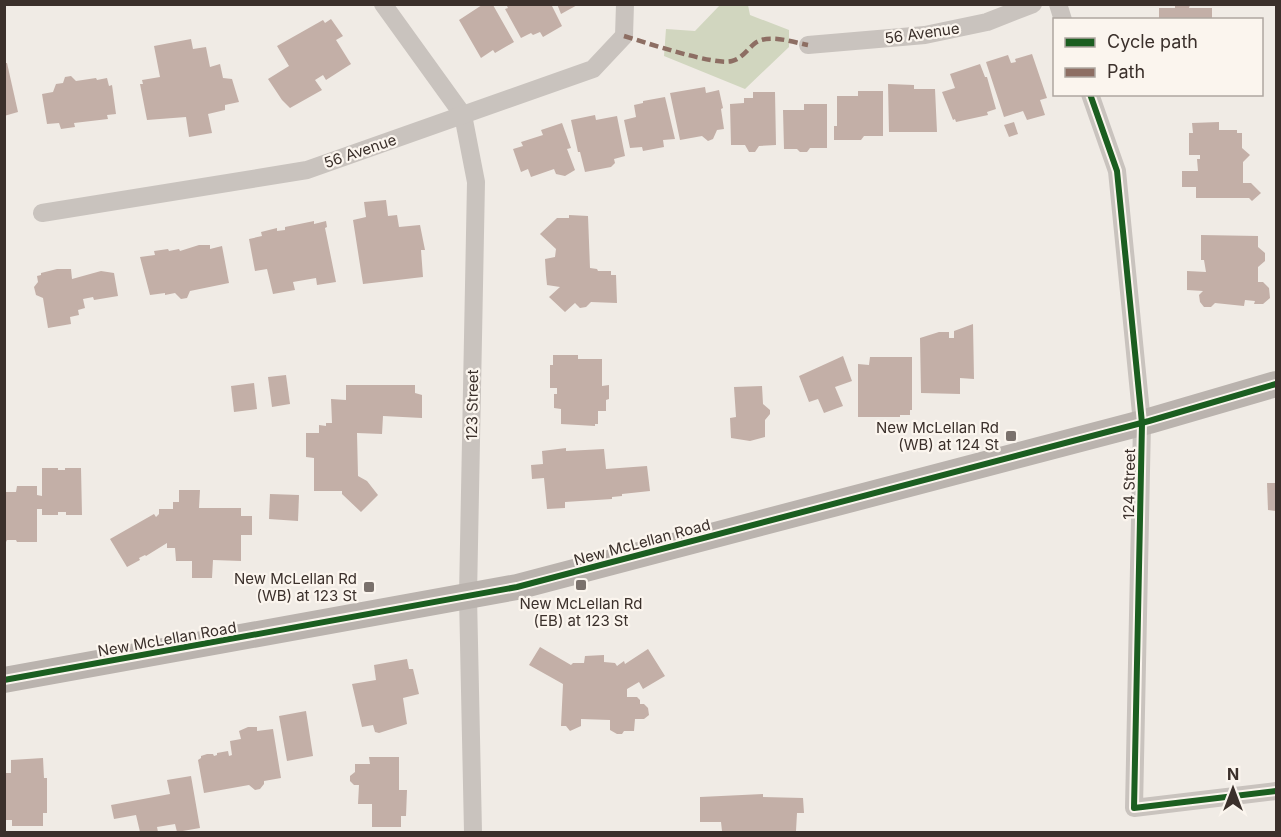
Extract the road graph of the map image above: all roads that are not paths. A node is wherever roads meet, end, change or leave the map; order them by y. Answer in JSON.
{"nodes":[{"id":1,"x":383,"y":4,"type":"edge"},
{"id":2,"x":625,"y":4,"type":"edge"},
{"id":3,"x":1033,"y":4,"type":"edge"},
{"id":4,"x":808,"y":45,"type":"dead end"},
{"id":5,"x":1091,"y":96,"type":"edge"},
{"id":6,"x":463,"y":115,"type":"junction"},
{"id":7,"x":42,"y":213,"type":"dead end"},
{"id":8,"x":1276,"y":384,"type":"edge"},
{"id":9,"x":1142,"y":423,"type":"junction"},
{"id":10,"x":468,"y":596,"type":"junction"},
{"id":11,"x":4,"y":681,"type":"edge"},
{"id":12,"x":1276,"y":791,"type":"edge"},
{"id":13,"x":473,"y":832,"type":"edge"}],
"edges":[{"from":1,"to":6,"type":"street","name":"123 Street"},
{"from":2,"to":6,"type":"street","name":"56 Avenue"},
{"from":3,"to":4,"type":"street","name":"56 Avenue"},
{"from":5,"to":9,"type":"street","name":"124 Street"},
{"from":6,"to":7,"type":"street","name":"56 Avenue"},
{"from":6,"to":10,"type":"street","name":"123 Street"},
{"from":8,"to":9,"type":"street","name":"New McLellan Road"},
{"from":9,"to":10,"type":"street","name":"New McLellan Road"},
{"from":9,"to":12,"type":"street","name":"124 Street"},
{"from":10,"to":11,"type":"street","name":"New McLellan Road"},
{"from":10,"to":13,"type":"street","name":"123 Street"}]}
